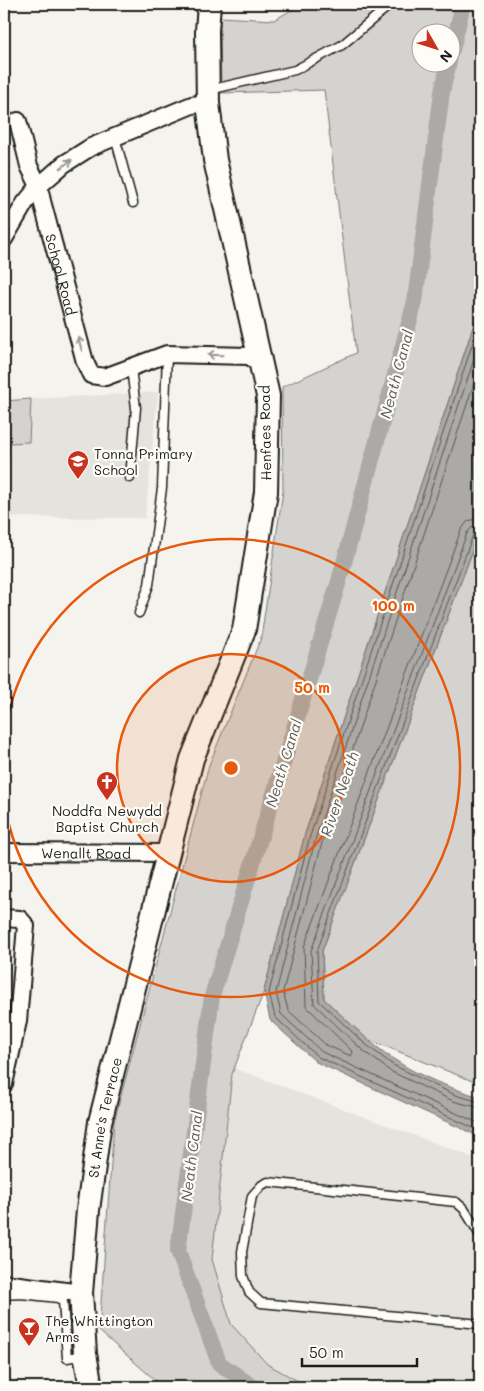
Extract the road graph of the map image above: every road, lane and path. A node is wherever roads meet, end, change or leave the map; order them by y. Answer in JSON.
{"nodes":[{"id":1,"x":209,"y":4,"type":"edge"},
{"id":2,"x":391,"y":4,"type":"edge"},
{"id":3,"x":208,"y":97,"type":"junction"},
{"id":4,"x":18,"y":121,"type":"dead end"},
{"id":5,"x":115,"y":137,"type":"junction"},
{"id":6,"x":39,"y":186,"type":"junction"},
{"id":7,"x":133,"y":203,"type":"dead end"},
{"id":8,"x":4,"y":240,"type":"edge"},
{"id":9,"x":166,"y":354,"type":"junction"},
{"id":10,"x":262,"y":365,"type":"junction"},
{"id":11,"x":131,"y":368,"type":"junction"},
{"id":12,"x":130,"y":478,"type":"dead end"},
{"id":13,"x":139,"y":613,"type":"dead end"},
{"id":14,"x":4,"y":852,"type":"edge"},
{"id":15,"x":168,"y":853,"type":"junction"},
{"id":16,"x":4,"y":918,"type":"edge"},
{"id":17,"x":4,"y":1084,"type":"edge"},
{"id":18,"x":480,"y":1235,"type":"edge"},
{"id":19,"x":4,"y":1282,"type":"edge"},
{"id":20,"x":81,"y":1293,"type":"junction"},
{"id":21,"x":4,"y":1295,"type":"edge"},
{"id":22,"x":480,"y":1324,"type":"edge"},
{"id":23,"x":85,"y":1354,"type":"junction"},
{"id":24,"x":91,"y":1387,"type":"edge"}],
"edges":[{"from":1,"to":3,"type":"main road","name":"Henfaes Road"},
{"from":2,"to":3,"type":"lane"},
{"from":3,"to":5,"type":"street"},
{"from":3,"to":10,"type":"main road","name":"Henfaes Road"},
{"from":4,"to":6,"type":"street"},
{"from":6,"to":5,"type":"street","one_way":true},
{"from":5,"to":7,"type":"lane"},
{"from":6,"to":8,"type":"street"},
{"from":11,"to":6,"type":"street","name":"School Road","one_way":true},
{"from":10,"to":9,"type":"street","name":"School Road","one_way":true},
{"from":9,"to":11,"type":"street","name":"School Road"},
{"from":9,"to":13,"type":"lane"},
{"from":10,"to":15,"type":"main road","name":"Henfaes Road"},
{"from":11,"to":12,"type":"lane"},
{"from":14,"to":15,"type":"street","name":"Wenallt Road"},
{"from":15,"to":20,"type":"main road","name":"St Anne's Terrace"},
{"from":16,"to":17,"type":"street"},
{"from":18,"to":22,"type":"lane"},
{"from":19,"to":20,"type":"street"},
{"from":20,"to":23,"type":"main road","name":"St Anne's Terrace"},
{"from":21,"to":23,"type":"lane"},
{"from":23,"to":24,"type":"main road","name":"St Anne's Terrace"}]}
